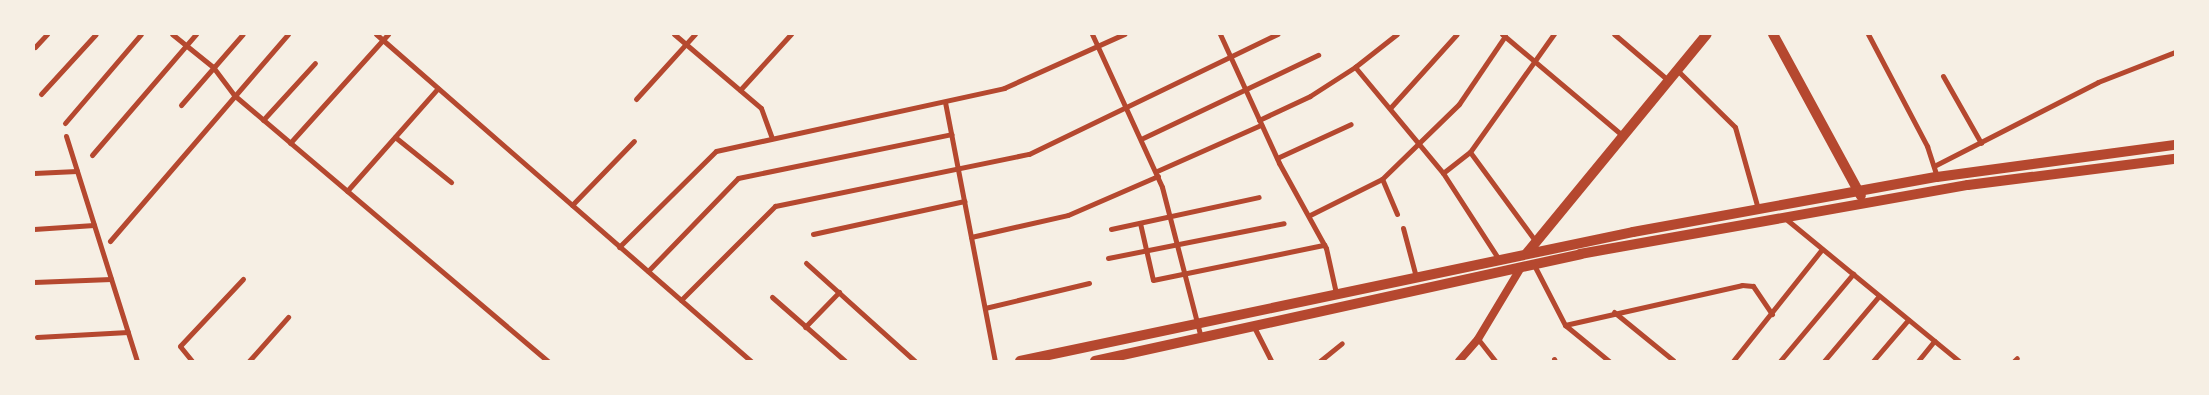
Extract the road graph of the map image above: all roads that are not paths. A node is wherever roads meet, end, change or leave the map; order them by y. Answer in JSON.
{"nodes":[{"id":1,"x":46,"y":34,"type":"edge"},
{"id":2,"x":96,"y":34,"type":"edge"},
{"id":3,"x":141,"y":34,"type":"edge"},
{"id":4,"x":172,"y":34,"type":"edge"},
{"id":5,"x":196,"y":34,"type":"edge"},
{"id":6,"x":243,"y":34,"type":"edge"},
{"id":7,"x":288,"y":34,"type":"edge"},
{"id":8,"x":376,"y":34,"type":"edge"},
{"id":9,"x":388,"y":34,"type":"edge"},
{"id":10,"x":674,"y":34,"type":"edge"},
{"id":11,"x":695,"y":34,"type":"edge"},
{"id":12,"x":792,"y":34,"type":"edge"},
{"id":13,"x":1092,"y":34,"type":"edge"},
{"id":14,"x":1124,"y":34,"type":"edge"},
{"id":15,"x":1220,"y":34,"type":"edge"},
{"id":16,"x":1278,"y":34,"type":"edge"},
{"id":17,"x":1397,"y":34,"type":"edge"},
{"id":18,"x":1457,"y":34,"type":"edge"},
{"id":19,"x":1554,"y":34,"type":"edge"},
{"id":20,"x":1614,"y":34,"type":"edge"},
{"id":21,"x":1707,"y":34,"type":"edge"},
{"id":22,"x":1774,"y":34,"type":"edge"},
{"id":23,"x":1868,"y":34,"type":"edge"},
{"id":24,"x":1503,"y":35,"type":"edge"},
{"id":25,"x":383,"y":40,"type":"junction"},
{"id":26,"x":686,"y":44,"type":"junction"},
{"id":27,"x":186,"y":45,"type":"junction"},
{"id":28,"x":35,"y":46,"type":"dead end"},
{"id":29,"x":1098,"y":46,"type":"junction"},
{"id":30,"x":2175,"y":52,"type":"edge"},
{"id":31,"x":1318,"y":55,"type":"dead end"},
{"id":32,"x":1229,"y":56,"type":"junction"},
{"id":33,"x":1533,"y":63,"type":"junction"},
{"id":34,"x":315,"y":64,"type":"dead end"},
{"id":35,"x":213,"y":67,"type":"junction"},
{"id":36,"x":1354,"y":67,"type":"junction"},
{"id":37,"x":1675,"y":68,"type":"junction"},
{"id":38,"x":1943,"y":76,"type":"dead end"},
{"id":39,"x":1669,"y":81,"type":"junction"},
{"id":40,"x":438,"y":88,"type":"junction"},
{"id":41,"x":740,"y":90,"type":"junction"},
{"id":42,"x":1245,"y":90,"type":"junction"},
{"id":43,"x":41,"y":94,"type":"dead end"},
{"id":44,"x":234,"y":95,"type":"junction"},
{"id":45,"x":636,"y":99,"type":"dead end"},
{"id":46,"x":945,"y":102,"type":"junction"},
{"id":47,"x":181,"y":104,"type":"dead end"},
{"id":48,"x":1129,"y":107,"type":"junction"},
{"id":49,"x":1390,"y":107,"type":"junction"},
{"id":50,"x":264,"y":120,"type":"junction"},
{"id":51,"x":1260,"y":122,"type":"junction"},
{"id":52,"x":65,"y":123,"type":"dead end"},
{"id":53,"x":1351,"y":124,"type":"dead end"},
{"id":54,"x":952,"y":134,"type":"junction"},
{"id":55,"x":66,"y":136,"type":"dead end"},
{"id":56,"x":1623,"y":136,"type":"junction"},
{"id":57,"x":395,"y":137,"type":"junction"},
{"id":58,"x":772,"y":138,"type":"junction"},
{"id":59,"x":1143,"y":138,"type":"junction"},
{"id":60,"x":634,"y":141,"type":"dead end"},
{"id":61,"x":290,"y":143,"type":"junction"},
{"id":62,"x":1981,"y":143,"type":"junction"},
{"id":63,"x":1420,"y":144,"type":"junction"},
{"id":64,"x":2175,"y":145,"type":"edge"},
{"id":65,"x":1470,"y":152,"type":"junction"},
{"id":66,"x":92,"y":155,"type":"dead end"},
{"id":67,"x":1277,"y":158,"type":"junction"},
{"id":68,"x":2175,"y":159,"type":"edge"},
{"id":69,"x":1934,"y":166,"type":"junction"},
{"id":70,"x":958,"y":168,"type":"junction"},
{"id":71,"x":77,"y":171,"type":"junction"},
{"id":72,"x":34,"y":173,"type":"edge"},
{"id":73,"x":1157,"y":173,"type":"junction"},
{"id":74,"x":1443,"y":173,"type":"junction"},
{"id":75,"x":1937,"y":177,"type":"junction"},
{"id":76,"x":1382,"y":179,"type":"junction"},
{"id":77,"x":451,"y":182,"type":"dead end"},
{"id":78,"x":347,"y":191,"type":"junction"},
{"id":79,"x":1858,"y":191,"type":"junction"},
{"id":80,"x":1259,"y":197,"type":"dead end"},
{"id":81,"x":964,"y":201,"type":"junction"},
{"id":82,"x":1864,"y":202,"type":"junction"},
{"id":83,"x":572,"y":205,"type":"junction"},
{"id":84,"x":1758,"y":210,"type":"junction"},
{"id":85,"x":1397,"y":214,"type":"dead end"},
{"id":86,"x":1310,"y":215,"type":"junction"},
{"id":87,"x":1169,"y":217,"type":"junction"},
{"id":88,"x":1786,"y":219,"type":"junction"},
{"id":89,"x":1140,"y":223,"type":"junction"},
{"id":90,"x":1284,"y":223,"type":"dead end"},
{"id":91,"x":94,"y":224,"type":"junction"},
{"id":92,"x":1403,"y":228,"type":"dead end"},
{"id":93,"x":34,"y":229,"type":"edge"},
{"id":94,"x":1111,"y":229,"type":"dead end"},
{"id":95,"x":813,"y":234,"type":"dead end"},
{"id":96,"x":971,"y":237,"type":"junction"},
{"id":97,"x":110,"y":241,"type":"dead end"},
{"id":98,"x":1536,"y":242,"type":"junction"},
{"id":99,"x":1324,"y":245,"type":"junction"},
{"id":100,"x":1175,"y":246,"type":"junction"},
{"id":101,"x":620,"y":247,"type":"junction"},
{"id":102,"x":1822,"y":249,"type":"junction"},
{"id":103,"x":1146,"y":252,"type":"junction"},
{"id":104,"x":1528,"y":252,"type":"junction"},
{"id":105,"x":1108,"y":258,"type":"dead end"},
{"id":106,"x":1498,"y":258,"type":"junction"},
{"id":107,"x":806,"y":263,"type":"dead end"},
{"id":108,"x":1534,"y":266,"type":"junction"},
{"id":109,"x":1520,"y":269,"type":"junction"},
{"id":110,"x":648,"y":271,"type":"junction"},
{"id":111,"x":1183,"y":274,"type":"junction"},
{"id":112,"x":1853,"y":274,"type":"junction"},
{"id":113,"x":1416,"y":277,"type":"junction"},
{"id":114,"x":111,"y":279,"type":"junction"},
{"id":115,"x":243,"y":279,"type":"dead end"},
{"id":116,"x":34,"y":282,"type":"edge"},
{"id":117,"x":1089,"y":283,"type":"dead end"},
{"id":118,"x":839,"y":292,"type":"junction"},
{"id":119,"x":1336,"y":293,"type":"junction"},
{"id":120,"x":1879,"y":296,"type":"junction"},
{"id":121,"x":772,"y":297,"type":"dead end"},
{"id":122,"x":681,"y":300,"type":"junction"},
{"id":123,"x":985,"y":308,"type":"junction"},
{"id":124,"x":1614,"y":312,"type":"junction"},
{"id":125,"x":1772,"y":314,"type":"junction"},
{"id":126,"x":288,"y":317,"type":"dead end"},
{"id":127,"x":1908,"y":320,"type":"junction"},
{"id":128,"x":1197,"y":324,"type":"junction"},
{"id":129,"x":1565,"y":325,"type":"junction"},
{"id":130,"x":805,"y":327,"type":"junction"},
{"id":131,"x":1254,"y":327,"type":"junction"},
{"id":132,"x":128,"y":332,"type":"junction"},
{"id":133,"x":37,"y":336,"type":"dead end"},
{"id":134,"x":1201,"y":339,"type":"junction"},
{"id":135,"x":1478,"y":339,"type":"junction"},
{"id":136,"x":1934,"y":341,"type":"junction"},
{"id":137,"x":1342,"y":343,"type":"dead end"},
{"id":138,"x":137,"y":361,"type":"edge"},
{"id":139,"x":192,"y":361,"type":"edge"},
{"id":140,"x":249,"y":361,"type":"edge"},
{"id":141,"x":548,"y":361,"type":"edge"},
{"id":142,"x":751,"y":361,"type":"edge"},
{"id":143,"x":845,"y":361,"type":"edge"},
{"id":144,"x":915,"y":361,"type":"edge"},
{"id":145,"x":996,"y":361,"type":"edge"},
{"id":146,"x":1020,"y":361,"type":"edge"},
{"id":147,"x":1095,"y":361,"type":"edge"},
{"id":148,"x":1271,"y":361,"type":"edge"},
{"id":149,"x":1320,"y":361,"type":"edge"},
{"id":150,"x":1458,"y":361,"type":"edge"},
{"id":151,"x":1495,"y":361,"type":"edge"},
{"id":152,"x":1609,"y":361,"type":"edge"},
{"id":153,"x":1674,"y":361,"type":"edge"},
{"id":154,"x":1733,"y":361,"type":"edge"},
{"id":155,"x":1780,"y":361,"type":"edge"},
{"id":156,"x":1824,"y":361,"type":"edge"},
{"id":157,"x":1873,"y":361,"type":"edge"},
{"id":158,"x":1918,"y":361,"type":"edge"},
{"id":159,"x":1959,"y":361,"type":"edge"}],
"edges":[{"from":1,"to":28,"type":"street"},
{"from":2,"to":43,"type":"street"},
{"from":3,"to":52,"type":"street"},
{"from":4,"to":27,"type":"street"},
{"from":5,"to":27,"type":"street"},
{"from":6,"to":35,"type":"street"},
{"from":7,"to":44,"type":"street"},
{"from":8,"to":25,"type":"street"},
{"from":9,"to":25,"type":"street"},
{"from":10,"to":26,"type":"street"},
{"from":11,"to":26,"type":"street"},
{"from":12,"to":41,"type":"street"},
{"from":13,"to":29,"type":"street"},
{"from":14,"to":29,"type":"street"},
{"from":15,"to":32,"type":"street"},
{"from":16,"to":32,"type":"street"},
{"from":17,"to":36,"type":"street"},
{"from":18,"to":49,"type":"street"},
{"from":19,"to":33,"type":"street"},
{"from":20,"to":39,"type":"street"},
{"from":21,"to":37,"type":"main road"},
{"from":22,"to":79,"type":"main road"},
{"from":23,"to":69,"type":"street"},
{"from":24,"to":33,"type":"street"},
{"from":24,"to":63,"type":"street"},
{"from":25,"to":40,"type":"street"},
{"from":25,"to":61,"type":"street"},
{"from":26,"to":41,"type":"street"},
{"from":26,"to":45,"type":"street"},
{"from":27,"to":35,"type":"street"},
{"from":27,"to":66,"type":"street"},
{"from":29,"to":46,"type":"street"},
{"from":29,"to":48,"type":"street"},
{"from":30,"to":62,"type":"street"},
{"from":31,"to":42,"type":"street"},
{"from":32,"to":42,"type":"street"},
{"from":32,"to":48,"type":"street"},
{"from":33,"to":56,"type":"street"},
{"from":33,"to":65,"type":"street"},
{"from":34,"to":50,"type":"street"},
{"from":35,"to":44,"type":"street"},
{"from":35,"to":47,"type":"street"},
{"from":36,"to":49,"type":"street"},
{"from":36,"to":51,"type":"street"},
{"from":37,"to":39,"type":"main road"},
{"from":37,"to":84,"type":"street"},
{"from":38,"to":62,"type":"street"},
{"from":39,"to":56,"type":"main road"},
{"from":40,"to":57,"type":"street"},
{"from":40,"to":83,"type":"street"},
{"from":41,"to":58,"type":"street"},
{"from":42,"to":51,"type":"street"},
{"from":42,"to":59,"type":"street"},
{"from":44,"to":50,"type":"street"},
{"from":44,"to":97,"type":"street"},
{"from":46,"to":54,"type":"street"},
{"from":46,"to":58,"type":"street"},
{"from":48,"to":59,"type":"street"},
{"from":48,"to":70,"type":"street"},
{"from":49,"to":63,"type":"street"},
{"from":50,"to":61,"type":"street"},
{"from":51,"to":67,"type":"street"},
{"from":51,"to":73,"type":"street"},
{"from":53,"to":67,"type":"street"},
{"from":54,"to":70,"type":"street"},
{"from":54,"to":110,"type":"street"},
{"from":55,"to":71,"type":"street"},
{"from":56,"to":98,"type":"main road"},
{"from":57,"to":77,"type":"street"},
{"from":57,"to":78,"type":"street"},
{"from":58,"to":101,"type":"street"},
{"from":59,"to":73,"type":"street"},
{"from":60,"to":83,"type":"street"},
{"from":61,"to":78,"type":"street"},
{"from":62,"to":69,"type":"street"},
{"from":63,"to":74,"type":"street"},
{"from":63,"to":76,"type":"street"},
{"from":64,"to":75,"type":"main road"},
{"from":65,"to":74,"type":"street"},
{"from":65,"to":98,"type":"street"},
{"from":67,"to":86,"type":"street"},
{"from":68,"to":82,"type":"main road"},
{"from":69,"to":75,"type":"street"},
{"from":70,"to":81,"type":"street"},
{"from":70,"to":122,"type":"street"},
{"from":71,"to":72,"type":"street"},
{"from":71,"to":91,"type":"street"},
{"from":73,"to":87,"type":"street"},
{"from":73,"to":96,"type":"street"},
{"from":74,"to":106,"type":"street"},
{"from":75,"to":79,"type":"main road"},
{"from":76,"to":85,"type":"street"},
{"from":76,"to":86,"type":"street"},
{"from":78,"to":141,"type":"street"},
{"from":79,"to":82,"type":"main road"},
{"from":79,"to":84,"type":"main road"},
{"from":80,"to":87,"type":"street"},
{"from":81,"to":95,"type":"street"},
{"from":81,"to":96,"type":"street"},
{"from":82,"to":88,"type":"main road"},
{"from":83,"to":101,"type":"street"},
{"from":84,"to":104,"type":"main road"},
{"from":86,"to":99,"type":"street"},
{"from":87,"to":89,"type":"street"},
{"from":87,"to":100,"type":"street"},
{"from":88,"to":102,"type":"street"},
{"from":88,"to":108,"type":"main road"},
{"from":89,"to":94,"type":"street"},
{"from":89,"to":103,"type":"street"},
{"from":90,"to":100,"type":"street"},
{"from":91,"to":93,"type":"street"},
{"from":91,"to":114,"type":"street"},
{"from":92,"to":113,"type":"street"},
{"from":96,"to":123,"type":"street"},
{"from":98,"to":104,"type":"main road"},
{"from":99,"to":111,"type":"street"},
{"from":99,"to":119,"type":"street"},
{"from":100,"to":103,"type":"street"},
{"from":100,"to":111,"type":"street"},
{"from":101,"to":110,"type":"street"},
{"from":102,"to":112,"type":"street"},
{"from":102,"to":125,"type":"street"},
{"from":103,"to":105,"type":"street"},
{"from":103,"to":111,"type":"street"},
{"from":104,"to":106,"type":"main road"},
{"from":104,"to":109,"type":"main road"},
{"from":106,"to":113,"type":"main road"},
{"from":107,"to":118,"type":"street"},
{"from":108,"to":109,"type":"main road"},
{"from":108,"to":129,"type":"street"},
{"from":109,"to":131,"type":"main road"},
{"from":109,"to":135,"type":"street"},
{"from":110,"to":122,"type":"street"},
{"from":111,"to":128,"type":"street"},
{"from":112,"to":120,"type":"street"},
{"from":112,"to":155,"type":"street"},
{"from":113,"to":119,"type":"main road"},
{"from":114,"to":116,"type":"street"},
{"from":114,"to":132,"type":"street"},
{"from":115,"to":139,"type":"street"},
{"from":117,"to":123,"type":"street"},
{"from":118,"to":130,"type":"street"},
{"from":118,"to":144,"type":"street"},
{"from":119,"to":128,"type":"main road"},
{"from":120,"to":127,"type":"street"},
{"from":120,"to":156,"type":"street"},
{"from":121,"to":130,"type":"street"},
{"from":122,"to":142,"type":"street"},
{"from":123,"to":145,"type":"street"},
{"from":124,"to":125,"type":"street"},
{"from":124,"to":129,"type":"street"},
{"from":124,"to":153,"type":"street"},
{"from":125,"to":154,"type":"street"},
{"from":126,"to":140,"type":"street"},
{"from":127,"to":136,"type":"street"},
{"from":127,"to":157,"type":"street"},
{"from":128,"to":134,"type":"street"},
{"from":128,"to":146,"type":"main road"},
{"from":129,"to":152,"type":"street"},
{"from":130,"to":143,"type":"street"},
{"from":131,"to":134,"type":"main road"},
{"from":131,"to":148,"type":"street"},
{"from":132,"to":133,"type":"street"},
{"from":132,"to":138,"type":"street"},
{"from":134,"to":147,"type":"main road"},
{"from":135,"to":150,"type":"street"},
{"from":135,"to":151,"type":"street"},
{"from":136,"to":158,"type":"street"},
{"from":136,"to":159,"type":"street"},
{"from":137,"to":149,"type":"street"}]}
